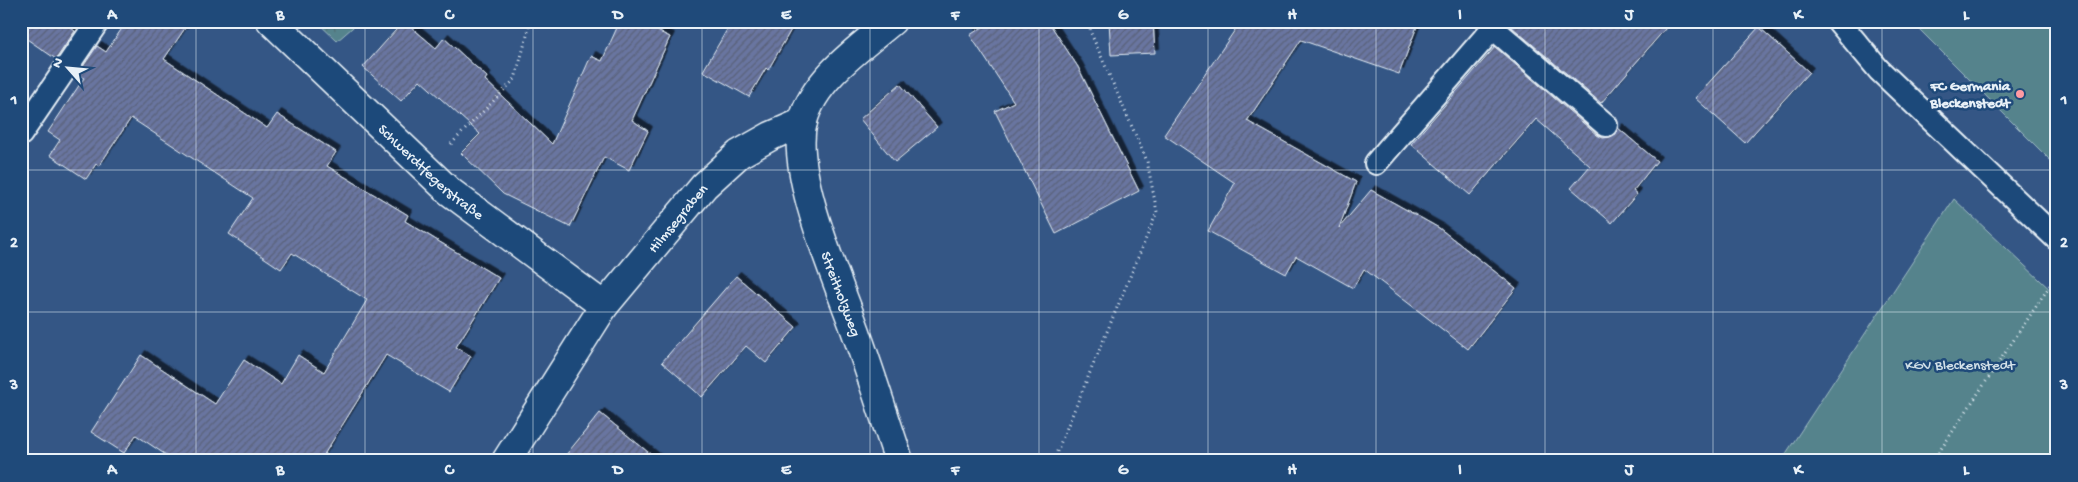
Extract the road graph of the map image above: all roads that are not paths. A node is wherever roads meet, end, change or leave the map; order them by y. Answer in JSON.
{"nodes":[{"id":1,"x":98,"y":21,"type":"edge"},
{"id":2,"x":271,"y":21,"type":"edge"},
{"id":3,"x":892,"y":21,"type":"edge"},
{"id":4,"x":1838,"y":21,"type":"edge"},
{"id":5,"x":1494,"y":25,"type":"edge"},
{"id":6,"x":803,"y":122,"type":"junction"},
{"id":7,"x":1606,"y":126,"type":"dead end"},
{"id":8,"x":21,"y":134,"type":"edge"},
{"id":9,"x":1376,"y":163,"type":"dead end"},
{"id":10,"x":2057,"y":239,"type":"edge"},
{"id":11,"x":604,"y":306,"type":"junction"},
{"id":12,"x":506,"y":461,"type":"edge"},
{"id":13,"x":899,"y":461,"type":"edge"}],
"edges":[{"from":1,"to":8,"type":"lane"},
{"from":2,"to":11,"type":"street","name":"Schwerdtfegerstraße"},
{"from":3,"to":6,"type":"street"},
{"from":4,"to":10,"type":"lane"},
{"from":5,"to":7,"type":"lane"},
{"from":5,"to":9,"type":"lane"},
{"from":6,"to":11,"type":"street","name":"Hilmsegraben"},
{"from":6,"to":13,"type":"street","name":"Streitholzweg"},
{"from":11,"to":12,"type":"street","name":"Hilmsegraben"}]}
